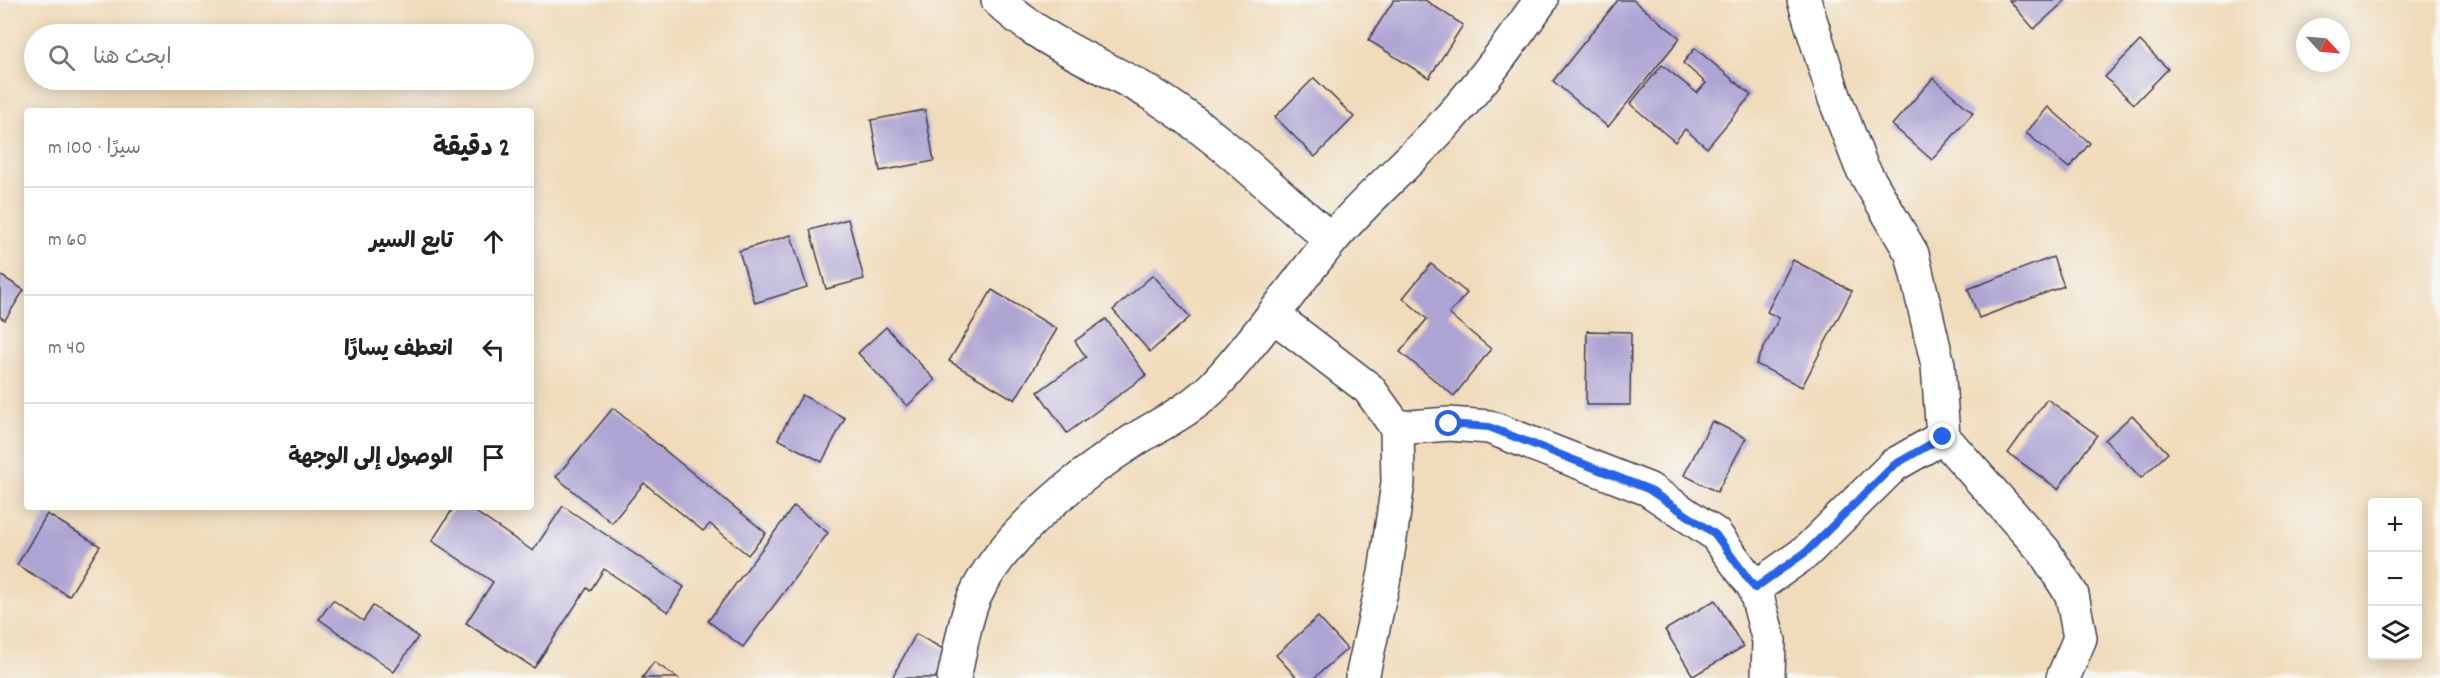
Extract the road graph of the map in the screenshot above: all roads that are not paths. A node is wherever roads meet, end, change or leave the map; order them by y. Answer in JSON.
{"nodes":[{"id":1,"x":998,"y":0,"type":"edge"},
{"id":2,"x":1541,"y":0,"type":"edge"},
{"id":3,"x":1804,"y":0,"type":"edge"},
{"id":4,"x":1331,"y":240,"type":"junction"},
{"id":5,"x":1274,"y":316,"type":"junction"},
{"id":6,"x":1397,"y":428,"type":"junction"},
{"id":7,"x":1943,"y":437,"type":"junction"},
{"id":8,"x":1755,"y":588,"type":"junction"},
{"id":9,"x":954,"y":678,"type":"edge"},
{"id":10,"x":1362,"y":678,"type":"edge"},
{"id":11,"x":1768,"y":678,"type":"edge"},
{"id":12,"x":2063,"y":678,"type":"edge"}],
"edges":[{"from":1,"to":4,"type":"street"},
{"from":2,"to":4,"type":"street"},
{"from":3,"to":7,"type":"street"},
{"from":4,"to":5,"type":"street"},
{"from":5,"to":6,"type":"street"},
{"from":5,"to":9,"type":"street"},
{"from":6,"to":8,"type":"street"},
{"from":6,"to":10,"type":"street"},
{"from":7,"to":8,"type":"street"},
{"from":7,"to":12,"type":"street"},
{"from":8,"to":11,"type":"street"}]}
